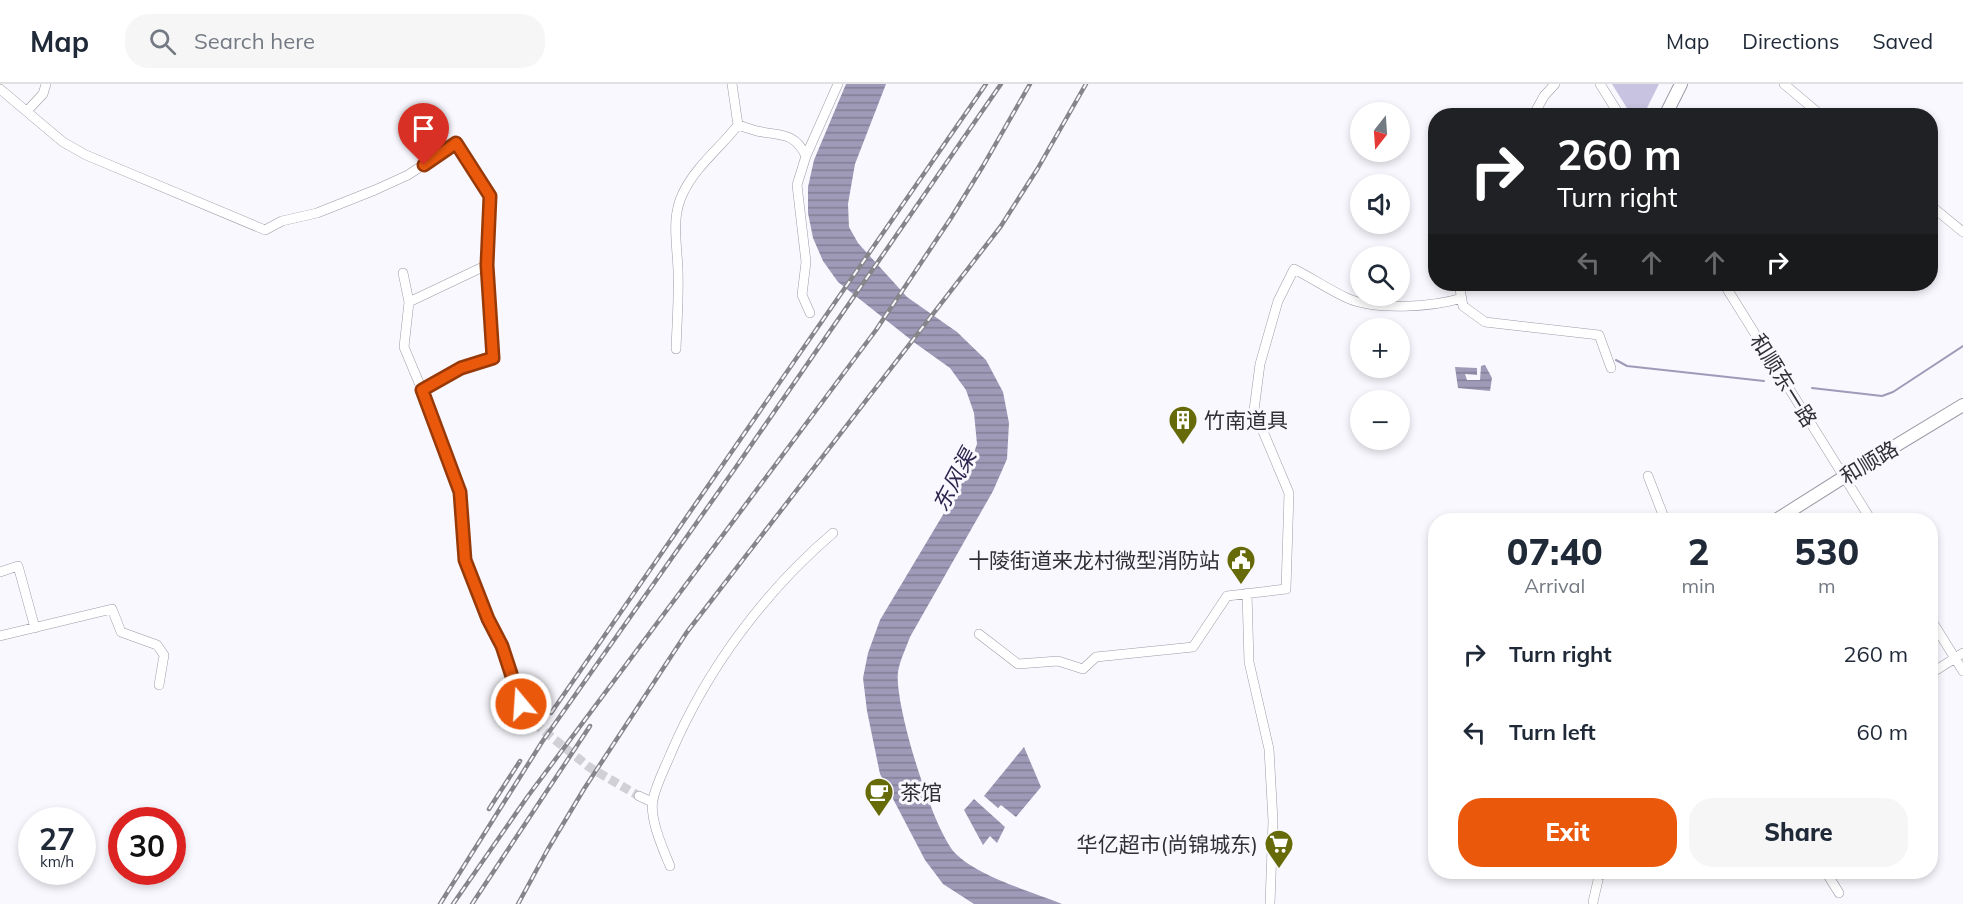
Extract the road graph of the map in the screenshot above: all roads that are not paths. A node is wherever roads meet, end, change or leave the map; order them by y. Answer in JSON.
{"nodes":[{"id":1,"x":46,"y":84,"type":"edge"},
{"id":2,"x":732,"y":84,"type":"edge"},
{"id":3,"x":838,"y":84,"type":"edge"},
{"id":4,"x":1555,"y":84,"type":"edge"},
{"id":5,"x":1600,"y":84,"type":"edge"},
{"id":6,"x":1681,"y":84,"type":"edge"},
{"id":7,"x":1784,"y":84,"type":"edge"},
{"id":8,"x":0,"y":89,"type":"edge"},
{"id":9,"x":1537,"y":108,"type":"edge"},
{"id":10,"x":1615,"y":108,"type":"edge"},
{"id":11,"x":1669,"y":108,"type":"edge"},
{"id":12,"x":1812,"y":108,"type":"edge"},
{"id":13,"x":27,"y":111,"type":"junction"},
{"id":14,"x":738,"y":125,"type":"junction"},
{"id":15,"x":806,"y":156,"type":"junction"},
{"id":16,"x":1938,"y":212,"type":"edge"},
{"id":17,"x":1963,"y":232,"type":"edge"},
{"id":18,"x":487,"y":265,"type":"junction"},
{"id":19,"x":403,"y":273,"type":"dead end"},
{"id":20,"x":1460,"y":291,"type":"edge"},
{"id":21,"x":1728,"y":291,"type":"edge"},
{"id":22,"x":1462,"y":298,"type":"junction"},
{"id":23,"x":409,"y":302,"type":"junction"},
{"id":24,"x":810,"y":314,"type":"dead end"},
{"id":25,"x":676,"y":349,"type":"dead end"},
{"id":26,"x":1611,"y":368,"type":"dead end"},
{"id":27,"x":422,"y":390,"type":"junction"},
{"id":28,"x":1963,"y":405,"type":"edge"},
{"id":29,"x":1648,"y":476,"type":"dead end"},
{"id":30,"x":1844,"y":477,"type":"junction"},
{"id":31,"x":1662,"y":513,"type":"edge"},
{"id":32,"x":1787,"y":513,"type":"edge"},
{"id":33,"x":1867,"y":513,"type":"edge"},
{"id":34,"x":833,"y":533,"type":"dead end"},
{"id":35,"x":0,"y":572,"type":"edge"},
{"id":36,"x":1247,"y":593,"type":"junction"},
{"id":37,"x":35,"y":628,"type":"junction"},
{"id":38,"x":1938,"y":628,"type":"edge"},
{"id":39,"x":979,"y":634,"type":"dead end"},
{"id":40,"x":0,"y":636,"type":"edge"},
{"id":41,"x":1959,"y":656,"type":"edge"},
{"id":42,"x":1938,"y":669,"type":"edge"},
{"id":43,"x":1963,"y":672,"type":"edge"},
{"id":44,"x":159,"y":685,"type":"dead end"},
{"id":45,"x":534,"y":723,"type":"tunnel mouth"},
{"id":46,"x":639,"y":796,"type":"tunnel mouth"},
{"id":47,"x":652,"y":802,"type":"junction"},
{"id":48,"x":670,"y":866,"type":"dead end"},
{"id":49,"x":1598,"y":879,"type":"edge"},
{"id":50,"x":1830,"y":879,"type":"edge"},
{"id":51,"x":1839,"y":893,"type":"dead end"},
{"id":52,"x":1270,"y":904,"type":"edge"},
{"id":53,"x":1593,"y":904,"type":"edge"}],
"edges":[{"from":1,"to":13,"type":"street"},
{"from":2,"to":14,"type":"street"},
{"from":3,"to":15,"type":"street"},
{"from":4,"to":9,"type":"street"},
{"from":5,"to":10,"type":"street"},
{"from":6,"to":11,"type":"street"},
{"from":7,"to":12,"type":"street"},
{"from":8,"to":13,"type":"street"},
{"from":13,"to":18,"type":"street"},
{"from":14,"to":15,"type":"street"},
{"from":14,"to":25,"type":"street"},
{"from":15,"to":24,"type":"street"},
{"from":16,"to":17,"type":"street"},
{"from":18,"to":23,"type":"street"},
{"from":18,"to":27,"type":"street"},
{"from":19,"to":23,"type":"street"},
{"from":20,"to":22,"type":"street"},
{"from":21,"to":30,"type":"street","name":"和顺东一路"},
{"from":22,"to":26,"type":"street"},
{"from":22,"to":36,"type":"street"},
{"from":23,"to":27,"type":"street"},
{"from":27,"to":45,"type":"street"},
{"from":28,"to":30,"type":"street","name":"和顺路"},
{"from":29,"to":31,"type":"street"},
{"from":30,"to":32,"type":"street","name":"和顺路"},
{"from":30,"to":33,"type":"street","name":"和顺东一路"},
{"from":34,"to":47,"type":"street"},
{"from":35,"to":37,"type":"street"},
{"from":36,"to":39,"type":"street"},
{"from":36,"to":52,"type":"street"},
{"from":37,"to":40,"type":"street"},
{"from":37,"to":44,"type":"street"},
{"from":38,"to":41,"type":"street"},
{"from":41,"to":42,"type":"street"},
{"from":41,"to":43,"type":"street"},
{"from":46,"to":47,"type":"street"},
{"from":47,"to":48,"type":"street"},
{"from":49,"to":53,"type":"street"},
{"from":50,"to":51,"type":"street"}]}
